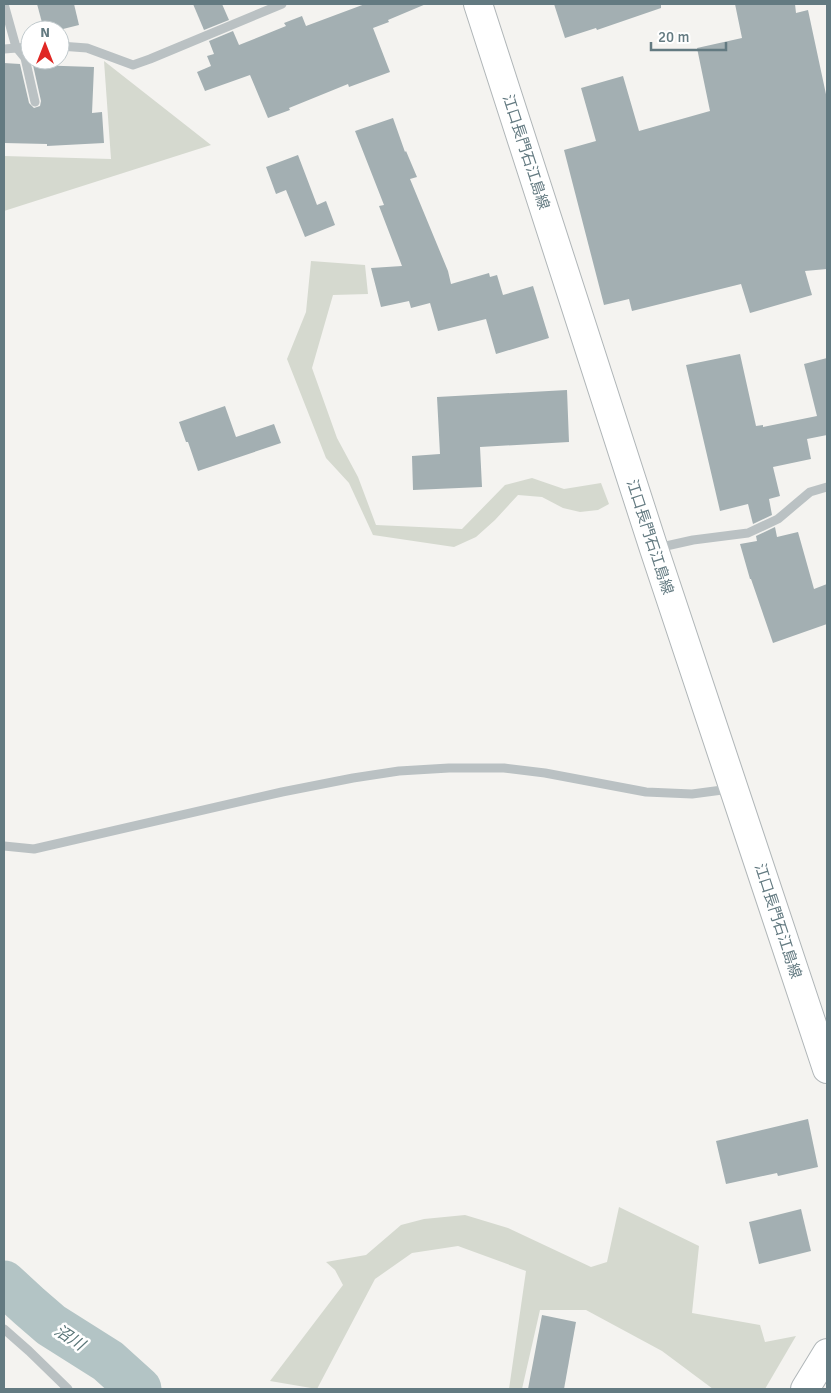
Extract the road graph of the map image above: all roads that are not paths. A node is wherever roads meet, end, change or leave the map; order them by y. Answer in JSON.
{"nodes":[{"id":1,"x":4,"y":4,"type":"edge"},
{"id":2,"x":282,"y":4,"type":"edge"},
{"id":3,"x":481,"y":4,"type":"edge"},
{"id":4,"x":16,"y":47,"type":"junction"},
{"id":5,"x":20,"y":47,"type":"edge"},
{"id":6,"x":70,"y":47,"type":"edge"},
{"id":7,"x":4,"y":49,"type":"edge"},
{"id":8,"x":35,"y":102,"type":"dead end"},
{"id":9,"x":827,"y":487,"type":"edge"},
{"id":10,"x":654,"y":549,"type":"junction"},
{"id":11,"x":734,"y":788,"type":"junction"},
{"id":12,"x":4,"y":846,"type":"edge"},
{"id":13,"x":827,"y":1069,"type":"edge"},
{"id":14,"x":4,"y":1329,"type":"edge"},
{"id":15,"x":827,"y":1353,"type":"edge"},
{"id":16,"x":68,"y":1389,"type":"edge"},
{"id":17,"x":805,"y":1389,"type":"edge"}],
"edges":[{"from":1,"to":4,"type":"street"},
{"from":2,"to":6,"type":"street"},
{"from":3,"to":10,"type":"main road","name":"江口長門石江島線"},
{"from":4,"to":5,"type":"street"},
{"from":4,"to":7,"type":"street"},
{"from":4,"to":8,"type":"street"},
{"from":9,"to":10,"type":"street"},
{"from":10,"to":11,"type":"main road","name":"江口長門石江島線"},
{"from":11,"to":12,"type":"street"},
{"from":11,"to":13,"type":"main road","name":"江口長門石江島線"},
{"from":14,"to":16,"type":"street"},
{"from":15,"to":17,"type":"main road"}]}
